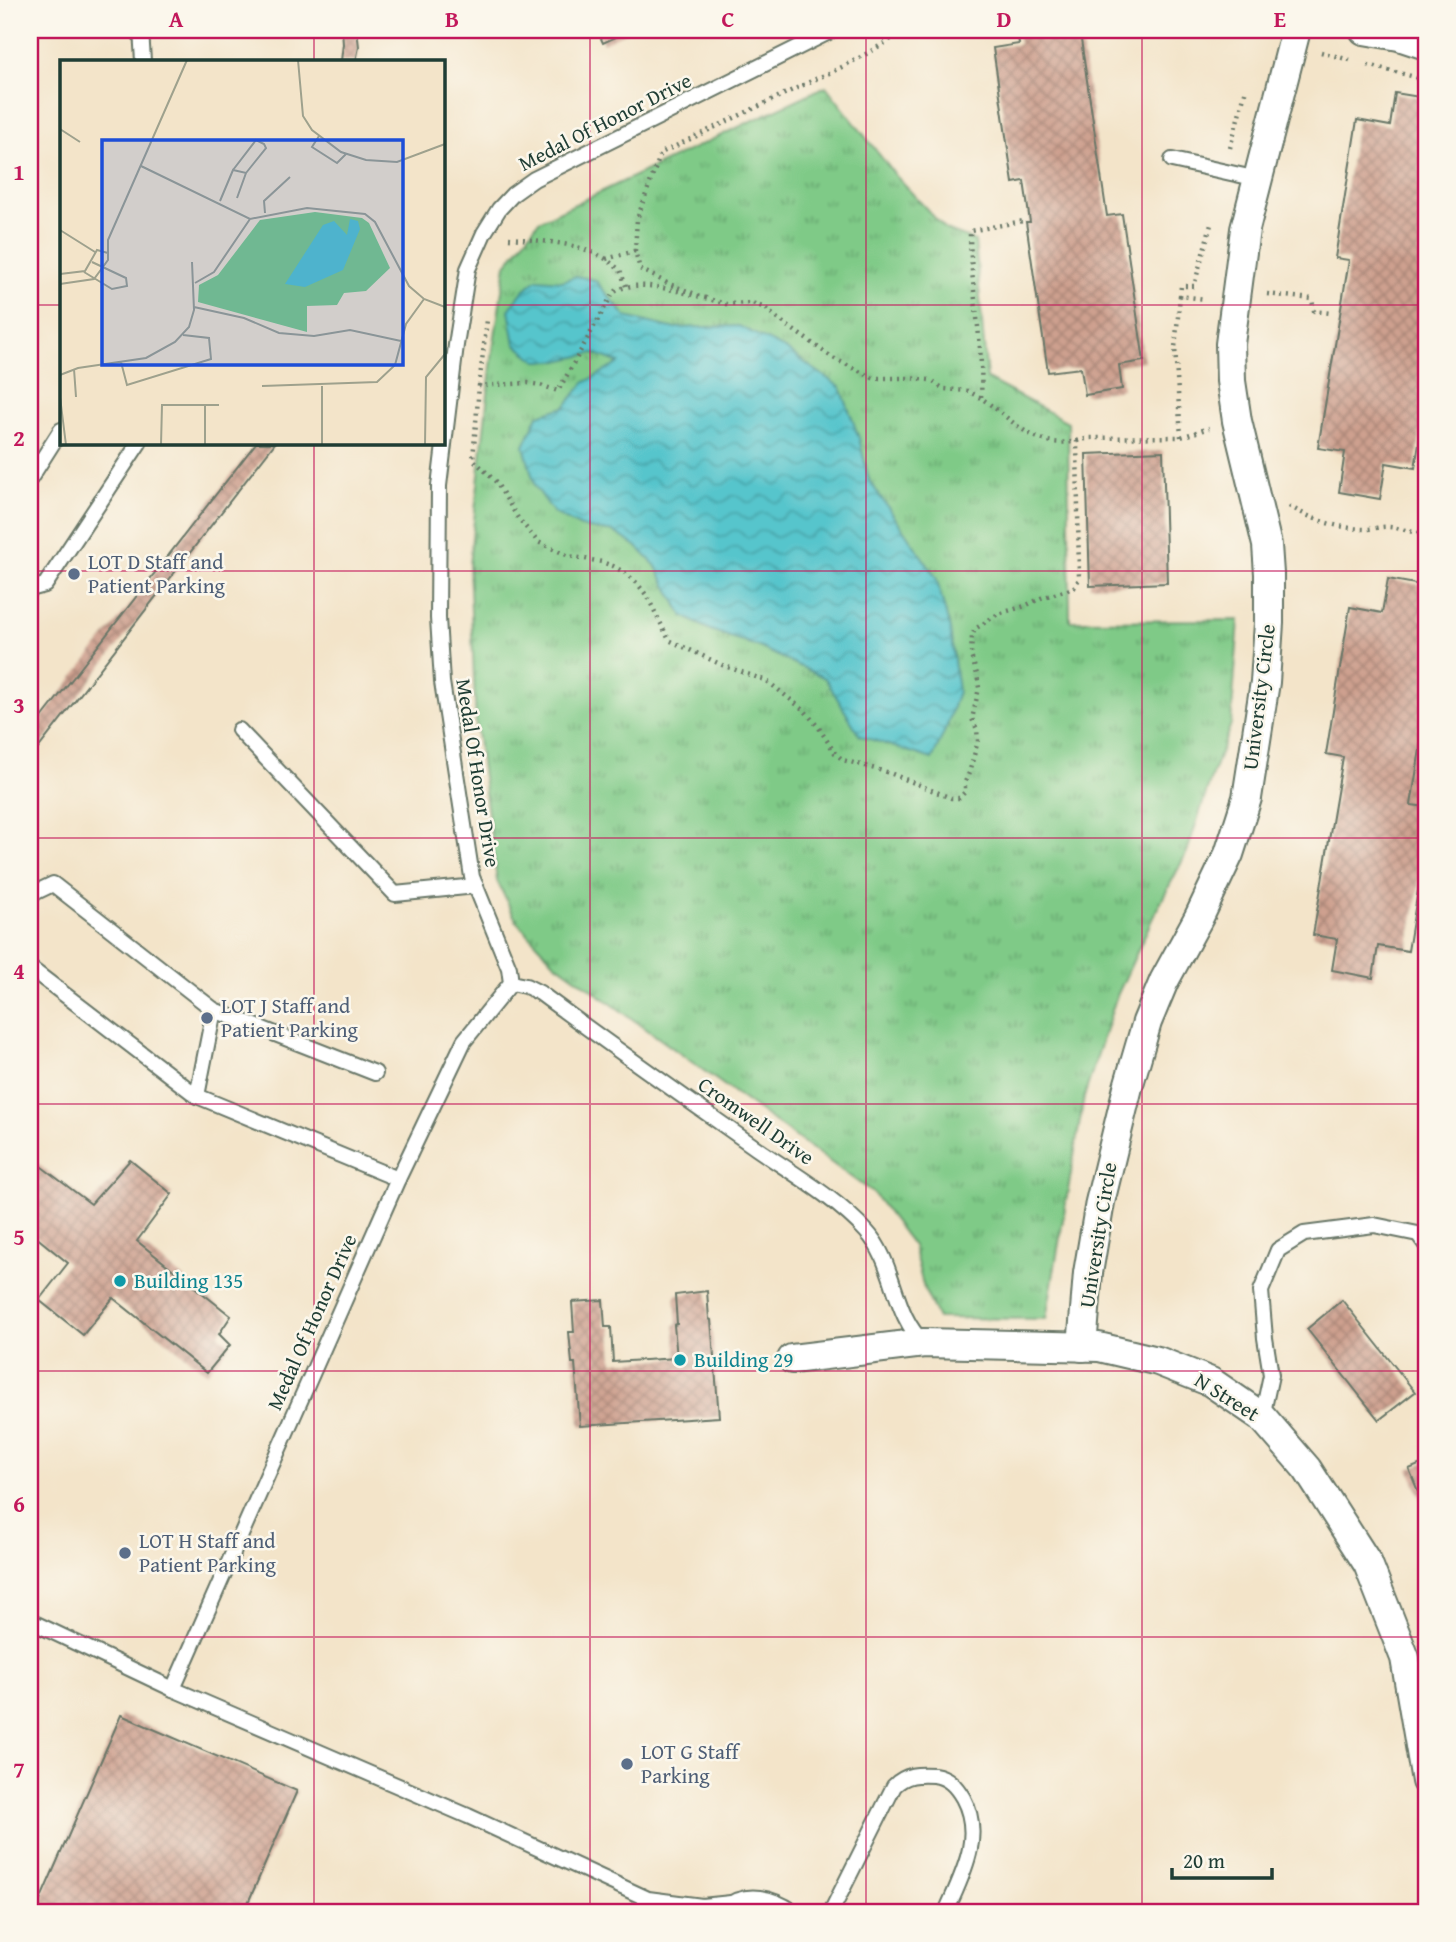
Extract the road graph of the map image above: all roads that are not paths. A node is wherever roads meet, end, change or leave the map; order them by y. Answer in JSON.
{"nodes":[{"id":1,"x":141,"y":30,"type":"edge"},
{"id":2,"x":833,"y":30,"type":"edge"},
{"id":3,"x":1296,"y":30,"type":"edge"},
{"id":4,"x":1364,"y":30,"type":"edge"},
{"id":5,"x":1426,"y":45,"type":"edge"},
{"id":6,"x":143,"y":60,"type":"edge"},
{"id":7,"x":1172,"y":160,"type":"dead end"},
{"id":8,"x":1258,"y":179,"type":"junction"},
{"id":9,"x":60,"y":432,"type":"edge"},
{"id":10,"x":138,"y":444,"type":"edge"},
{"id":11,"x":30,"y":479,"type":"edge"},
{"id":12,"x":30,"y":589,"type":"edge"},
{"id":13,"x":239,"y":730,"type":"dead end"},
{"id":14,"x":475,"y":886,"type":"junction"},
{"id":15,"x":30,"y":895,"type":"edge"},
{"id":16,"x":30,"y":968,"type":"edge"},
{"id":17,"x":511,"y":984,"type":"junction"},
{"id":18,"x":214,"y":1010,"type":"junction"},
{"id":19,"x":375,"y":1073,"type":"dead end"},
{"id":20,"x":197,"y":1096,"type":"junction"},
{"id":21,"x":398,"y":1179,"type":"junction"},
{"id":22,"x":1426,"y":1245,"type":"edge"},
{"id":23,"x":924,"y":1343,"type":"junction"},
{"id":24,"x":1082,"y":1347,"type":"junction"},
{"id":25,"x":792,"y":1359,"type":"dead end"},
{"id":26,"x":1262,"y":1418,"type":"junction"},
{"id":27,"x":30,"y":1621,"type":"edge"},
{"id":28,"x":173,"y":1689,"type":"junction"},
{"id":29,"x":1426,"y":1781,"type":"edge"},
{"id":30,"x":648,"y":1899,"type":"junction"},
{"id":31,"x":726,"y":1908,"type":"edge"},
{"id":32,"x":662,"y":1912,"type":"edge"},
{"id":33,"x":794,"y":1912,"type":"edge"},
{"id":34,"x":831,"y":1912,"type":"edge"},
{"id":35,"x":946,"y":1912,"type":"edge"}],
"edges":[{"from":1,"to":6,"type":"lane"},
{"from":2,"to":14,"type":"lane","name":"Medal Of Honor Drive"},
{"from":3,"to":8,"type":"street","name":"University Circle"},
{"from":4,"to":5,"type":"street"},
{"from":7,"to":8,"type":"lane"},
{"from":8,"to":24,"type":"street","name":"University Circle"},
{"from":9,"to":11,"type":"lane"},
{"from":10,"to":12,"type":"lane"},
{"from":13,"to":14,"type":"lane"},
{"from":14,"to":17,"type":"lane","name":"Medal Of Honor Drive"},
{"from":15,"to":18,"type":"lane"},
{"from":16,"to":20,"type":"lane"},
{"from":17,"to":21,"type":"lane","name":"Medal Of Honor Drive"},
{"from":17,"to":23,"type":"lane","name":"Cromwell Drive"},
{"from":18,"to":19,"type":"lane"},
{"from":18,"to":20,"type":"lane"},
{"from":20,"to":21,"type":"lane"},
{"from":21,"to":28,"type":"lane","name":"Medal Of Honor Drive"},
{"from":22,"to":26,"type":"lane"},
{"from":23,"to":24,"type":"street","name":"N Street"},
{"from":23,"to":25,"type":"street","name":"N Street"},
{"from":24,"to":26,"type":"street","name":"N Street"},
{"from":26,"to":29,"type":"street","name":"N Street"},
{"from":27,"to":28,"type":"lane"},
{"from":28,"to":30,"type":"lane"},
{"from":30,"to":31,"type":"lane"},
{"from":30,"to":32,"type":"lane"},
{"from":31,"to":33,"type":"lane"},
{"from":34,"to":35,"type":"lane"}]}
